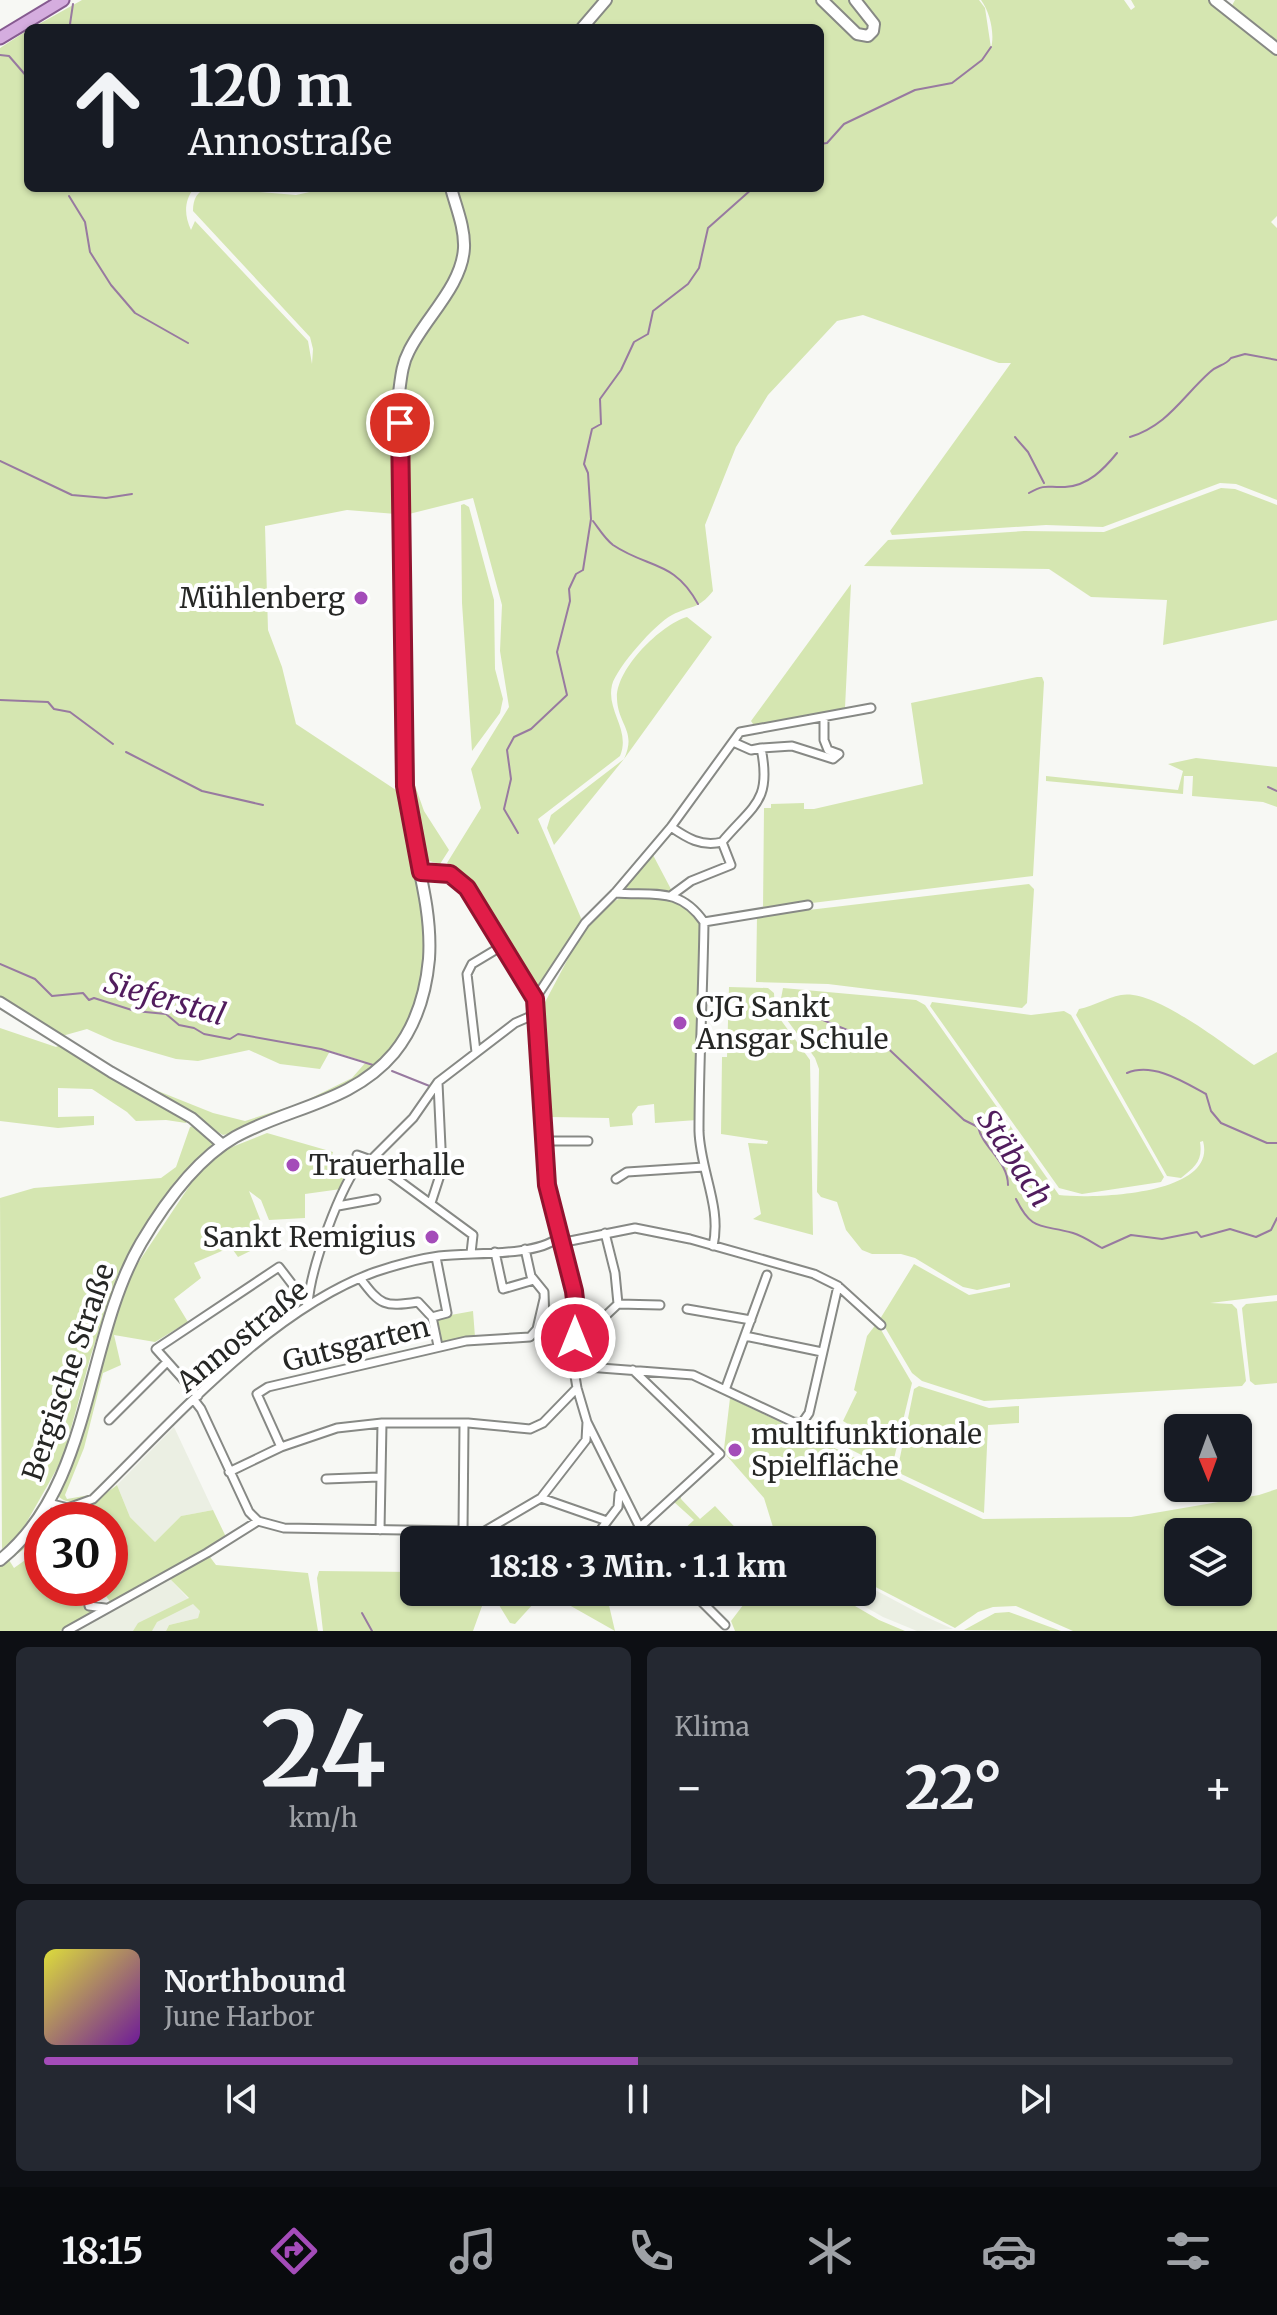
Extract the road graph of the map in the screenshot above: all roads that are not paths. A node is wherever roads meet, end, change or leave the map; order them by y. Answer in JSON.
{"nodes":[{"id":1,"x":63,"y":0,"type":"edge"},
{"id":2,"x":606,"y":0,"type":"edge"},
{"id":3,"x":822,"y":0,"type":"edge"},
{"id":4,"x":855,"y":0,"type":"edge"},
{"id":5,"x":1215,"y":0,"type":"edge"},
{"id":6,"x":585,"y":24,"type":"edge"},
{"id":7,"x":0,"y":38,"type":"edge"},
{"id":8,"x":1277,"y":49,"type":"edge"},
{"id":9,"x":452,"y":192,"type":"edge"},
{"id":10,"x":871,"y":708,"type":"dead end"},
{"id":11,"x":824,"y":717,"type":"junction"},
{"id":12,"x":733,"y":742,"type":"junction"},
{"id":13,"x":761,"y":748,"type":"junction"},
{"id":14,"x":671,"y":827,"type":"junction"},
{"id":15,"x":722,"y":842,"type":"junction"},
{"id":16,"x":421,"y":872,"type":"junction"},
{"id":17,"x":615,"y":893,"type":"junction"},
{"id":18,"x":672,"y":895,"type":"junction"},
{"id":19,"x":808,"y":905,"type":"dead end"},
{"id":20,"x":704,"y":922,"type":"junction"},
{"id":21,"x":502,"y":946,"type":"junction"},
{"id":22,"x":535,"y":999,"type":"junction"},
{"id":23,"x":0,"y":1002,"type":"edge"},
{"id":24,"x":538,"y":1013,"type":"junction"},
{"id":25,"x":476,"y":1052,"type":"junction"},
{"id":26,"x":438,"y":1082,"type":"junction"},
{"id":27,"x":543,"y":1141,"type":"junction"},
{"id":28,"x":588,"y":1141,"type":"dead end"},
{"id":29,"x":223,"y":1145,"type":"junction"},
{"id":30,"x":364,"y":1158,"type":"junction"},
{"id":31,"x":704,"y":1167,"type":"junction"},
{"id":32,"x":616,"y":1179,"type":"dead end"},
{"id":33,"x":376,"y":1199,"type":"dead end"},
{"id":34,"x":431,"y":1203,"type":"junction"},
{"id":35,"x":338,"y":1206,"type":"junction"},
{"id":36,"x":605,"y":1233,"type":"junction"},
{"id":37,"x":558,"y":1238,"type":"junction"},
{"id":38,"x":713,"y":1246,"type":"junction"},
{"id":39,"x":525,"y":1249,"type":"junction"},
{"id":40,"x":495,"y":1252,"type":"junction"},
{"id":41,"x":471,"y":1253,"type":"junction"},
{"id":42,"x":436,"y":1257,"type":"junction"},
{"id":43,"x":767,"y":1275,"type":"dead end"},
{"id":44,"x":360,"y":1278,"type":"junction"},
{"id":45,"x":534,"y":1280,"type":"junction"},
{"id":46,"x":838,"y":1286,"type":"junction"},
{"id":47,"x":544,"y":1299,"type":"junction"},
{"id":48,"x":618,"y":1304,"type":"junction"},
{"id":49,"x":308,"y":1305,"type":"junction"},
{"id":50,"x":660,"y":1305,"type":"dead end"},
{"id":51,"x":687,"y":1309,"type":"dead end"},
{"id":52,"x":432,"y":1317,"type":"junction"},
{"id":53,"x":751,"y":1320,"type":"junction"},
{"id":54,"x":881,"y":1325,"type":"dead end"},
{"id":55,"x":578,"y":1326,"type":"junction"},
{"id":56,"x":745,"y":1336,"type":"junction"},
{"id":57,"x":438,"y":1346,"type":"junction"},
{"id":58,"x":570,"y":1346,"type":"junction"},
{"id":59,"x":822,"y":1352,"type":"junction"},
{"id":60,"x":167,"y":1362,"type":"junction"},
{"id":61,"x":574,"y":1366,"type":"junction"},
{"id":62,"x":633,"y":1370,"type":"junction"},
{"id":63,"x":577,"y":1388,"type":"junction"},
{"id":64,"x":725,"y":1390,"type":"junction"},
{"id":65,"x":196,"y":1398,"type":"junction"},
{"id":66,"x":109,"y":1420,"type":"dead end"},
{"id":67,"x":587,"y":1422,"type":"junction"},
{"id":68,"x":382,"y":1423,"type":"junction"},
{"id":69,"x":464,"y":1424,"type":"junction"},
{"id":70,"x":281,"y":1447,"type":"junction"},
{"id":71,"x":229,"y":1472,"type":"junction"},
{"id":72,"x":379,"y":1477,"type":"junction"},
{"id":73,"x":326,"y":1479,"type":"dead end"},
{"id":74,"x":619,"y":1491,"type":"junction"},
{"id":75,"x":541,"y":1498,"type":"junction"},
{"id":76,"x":48,"y":1502,"type":"edge"},
{"id":77,"x":85,"y":1502,"type":"edge"},
{"id":78,"x":258,"y":1521,"type":"junction"},
{"id":79,"x":607,"y":1521,"type":"junction"},
{"id":80,"x":463,"y":1526,"type":"edge"},
{"id":81,"x":493,"y":1526,"type":"edge"},
{"id":82,"x":603,"y":1526,"type":"edge"},
{"id":83,"x":636,"y":1526,"type":"edge"},
{"id":84,"x":641,"y":1526,"type":"edge"},
{"id":85,"x":380,"y":1530,"type":"junction"},
{"id":86,"x":400,"y":1530,"type":"edge"},
{"id":87,"x":24,"y":1535,"type":"edge"},
{"id":88,"x":0,"y":1560,"type":"edge"},
{"id":89,"x":89,"y":1606,"type":"edge"},
{"id":90,"x":706,"y":1606,"type":"edge"},
{"id":91,"x":107,"y":1608,"type":"junction"},
{"id":92,"x":725,"y":1625,"type":"dead end"},
{"id":93,"x":67,"y":1631,"type":"edge"}],
"edges":[{"from":1,"to":7,"type":"main road"},
{"from":2,"to":6,"type":"main road"},
{"from":3,"to":4,"type":"main road"},
{"from":5,"to":8,"type":"main road"},
{"from":9,"to":16,"type":"main road","name":"Bergische Straße"},
{"from":10,"to":11,"type":"street"},
{"from":11,"to":12,"type":"street"},
{"from":11,"to":13,"type":"street"},
{"from":12,"to":13,"type":"street"},
{"from":12,"to":14,"type":"street"},
{"from":13,"to":15,"type":"street"},
{"from":14,"to":15,"type":"street"},
{"from":14,"to":17,"type":"street"},
{"from":15,"to":18,"type":"street"},
{"from":16,"to":21,"type":"street"},
{"from":16,"to":29,"type":"main road","name":"Bergische Straße"},
{"from":17,"to":18,"type":"street"},
{"from":17,"to":22,"type":"street"},
{"from":18,"to":20,"type":"street"},
{"from":19,"to":20,"type":"street"},
{"from":20,"to":31,"type":"street"},
{"from":21,"to":22,"type":"street"},
{"from":21,"to":25,"type":"street"},
{"from":22,"to":24,"type":"street"},
{"from":23,"to":29,"type":"street"},
{"from":24,"to":25,"type":"street"},
{"from":24,"to":27,"type":"street"},
{"from":25,"to":26,"type":"street"},
{"from":26,"to":30,"type":"street"},
{"from":26,"to":34,"type":"street"},
{"from":27,"to":28,"type":"street"},
{"from":27,"to":37,"type":"street"},
{"from":29,"to":76,"type":"main road","name":"Bergische Straße"},
{"from":30,"to":34,"type":"street"},
{"from":30,"to":35,"type":"street"},
{"from":31,"to":32,"type":"street"},
{"from":31,"to":38,"type":"street"},
{"from":33,"to":35,"type":"street"},
{"from":34,"to":41,"type":"street"},
{"from":35,"to":49,"type":"street"},
{"from":36,"to":37,"type":"street","name":"Annostraße"},
{"from":36,"to":38,"type":"street","name":"Annostraße"},
{"from":36,"to":48,"type":"street"},
{"from":37,"to":39,"type":"street","name":"Annostraße"},
{"from":37,"to":55,"type":"street"},
{"from":38,"to":46,"type":"street","name":"Annostraße"},
{"from":39,"to":40,"type":"street","name":"Annostraße"},
{"from":39,"to":45,"type":"street"},
{"from":40,"to":41,"type":"street","name":"Annostraße"},
{"from":40,"to":45,"type":"street"},
{"from":41,"to":42,"type":"street","name":"Annostraße"},
{"from":42,"to":44,"type":"street","name":"Annostraße"},
{"from":42,"to":52,"type":"street"},
{"from":43,"to":53,"type":"street"},
{"from":44,"to":49,"type":"street","name":"Annostraße"},
{"from":44,"to":52,"type":"street"},
{"from":45,"to":47,"type":"street"},
{"from":46,"to":54,"type":"street","name":"Annostraße"},
{"from":46,"to":59,"type":"street"},
{"from":47,"to":57,"type":"street","name":"Gutsgarten"},
{"from":47,"to":58,"type":"street"},
{"from":48,"to":50,"type":"street"},
{"from":48,"to":55,"type":"street"},
{"from":49,"to":60,"type":"street"},
{"from":49,"to":65,"type":"street","name":"Annostraße"},
{"from":51,"to":53,"type":"street"},
{"from":52,"to":57,"type":"street"},
{"from":53,"to":56,"type":"street"},
{"from":55,"to":58,"type":"street"},
{"from":56,"to":59,"type":"street"},
{"from":56,"to":64,"type":"street"},
{"from":57,"to":70,"type":"street","name":"Gutsgarten"},
{"from":58,"to":61,"type":"street"},
{"from":59,"to":64,"type":"street"},
{"from":60,"to":65,"type":"street"},
{"from":60,"to":66,"type":"street"},
{"from":61,"to":62,"type":"street"},
{"from":61,"to":63,"type":"street"},
{"from":62,"to":64,"type":"street"},
{"from":62,"to":84,"type":"street"},
{"from":63,"to":67,"type":"street"},
{"from":63,"to":69,"type":"street"},
{"from":65,"to":71,"type":"street"},
{"from":65,"to":77,"type":"street","name":"Annostraße"},
{"from":67,"to":74,"type":"street"},
{"from":67,"to":75,"type":"street"},
{"from":68,"to":69,"type":"street"},
{"from":68,"to":70,"type":"street"},
{"from":68,"to":72,"type":"street"},
{"from":69,"to":80,"type":"street"},
{"from":70,"to":71,"type":"street"},
{"from":71,"to":78,"type":"street"},
{"from":72,"to":73,"type":"street"},
{"from":72,"to":85,"type":"street"},
{"from":74,"to":79,"type":"street"},
{"from":74,"to":83,"type":"street"},
{"from":75,"to":79,"type":"street"},
{"from":75,"to":81,"type":"street"},
{"from":78,"to":85,"type":"street"},
{"from":78,"to":91,"type":"street"},
{"from":79,"to":82,"type":"street"},
{"from":85,"to":86,"type":"street"},
{"from":87,"to":88,"type":"main road","name":"Bergische Straße"},
{"from":89,"to":91,"type":"street"},
{"from":90,"to":92,"type":"street"},
{"from":91,"to":93,"type":"street"}]}
